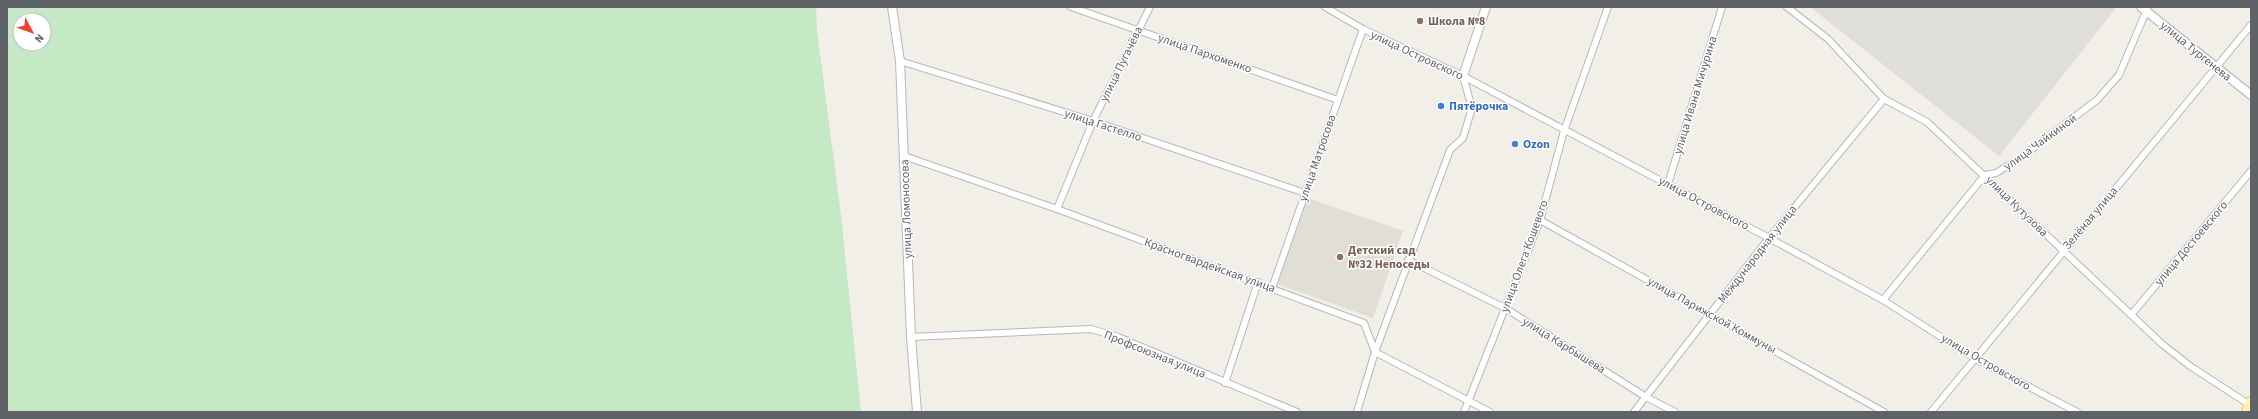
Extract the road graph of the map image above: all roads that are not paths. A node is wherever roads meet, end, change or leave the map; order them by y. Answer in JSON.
{"nodes":[{"id":1,"x":892,"y":7,"type":"edge"},
{"id":2,"x":1071,"y":7,"type":"edge"},
{"id":3,"x":1150,"y":7,"type":"edge"},
{"id":4,"x":1325,"y":7,"type":"edge"},
{"id":5,"x":1486,"y":7,"type":"edge"},
{"id":6,"x":1608,"y":7,"type":"edge"},
{"id":7,"x":1722,"y":7,"type":"edge"},
{"id":8,"x":1787,"y":7,"type":"edge"},
{"id":9,"x":2145,"y":8,"type":"edge"},
{"id":10,"x":2251,"y":25,"type":"edge"},
{"id":11,"x":1362,"y":29,"type":"junction"},
{"id":12,"x":1137,"y":30,"type":"junction"},
{"id":13,"x":900,"y":61,"type":"junction"},
{"id":14,"x":2216,"y":67,"type":"junction"},
{"id":15,"x":1463,"y":76,"type":"junction"},
{"id":16,"x":2251,"y":95,"type":"edge"},
{"id":17,"x":1884,"y":99,"type":"junction"},
{"id":18,"x":1338,"y":100,"type":"junction"},
{"id":19,"x":1093,"y":121,"type":"junction"},
{"id":20,"x":1564,"y":131,"type":"junction"},
{"id":21,"x":904,"y":156,"type":"junction"},
{"id":22,"x":2251,"y":171,"type":"edge"},
{"id":23,"x":1985,"y":175,"type":"junction"},
{"id":24,"x":1668,"y":184,"type":"junction"},
{"id":25,"x":1305,"y":193,"type":"junction"},
{"id":26,"x":1056,"y":209,"type":"junction"},
{"id":27,"x":1540,"y":220,"type":"junction"},
{"id":28,"x":1769,"y":238,"type":"junction"},
{"id":29,"x":2063,"y":251,"type":"junction"},
{"id":30,"x":1408,"y":260,"type":"junction"},
{"id":31,"x":1258,"y":282,"type":"junction"},
{"id":32,"x":1272,"y":288,"type":"junction"},
{"id":33,"x":1883,"y":300,"type":"junction"},
{"id":34,"x":1505,"y":308,"type":"junction"},
{"id":35,"x":1710,"y":314,"type":"junction"},
{"id":36,"x":2131,"y":315,"type":"junction"},
{"id":37,"x":911,"y":337,"type":"junction"},
{"id":38,"x":1375,"y":352,"type":"junction"},
{"id":39,"x":1974,"y":358,"type":"junction"},
{"id":40,"x":1225,"y":383,"type":"junction"},
{"id":41,"x":1646,"y":397,"type":"junction"},
{"id":42,"x":1468,"y":400,"type":"junction"},
{"id":43,"x":2249,"y":406,"type":"edge"},
{"id":44,"x":917,"y":412,"type":"edge"},
{"id":45,"x":1297,"y":412,"type":"edge"},
{"id":46,"x":1356,"y":412,"type":"edge"},
{"id":47,"x":1464,"y":412,"type":"edge"},
{"id":48,"x":1490,"y":412,"type":"edge"},
{"id":49,"x":1634,"y":412,"type":"edge"},
{"id":50,"x":1675,"y":412,"type":"edge"},
{"id":51,"x":1884,"y":412,"type":"edge"},
{"id":52,"x":1931,"y":412,"type":"edge"},
{"id":53,"x":2077,"y":412,"type":"edge"}],
"edges":[{"from":1,"to":13,"type":"street","name":"улица Ломоносова"},
{"from":2,"to":12,"type":"street","name":"улица Пархоменко"},
{"from":3,"to":12,"type":"street","name":"улица Пугачёва"},
{"from":4,"to":11,"type":"street","name":"улица Островского"},
{"from":5,"to":15,"type":"street"},
{"from":6,"to":20,"type":"street","name":"улица Олега Кошевого"},
{"from":7,"to":24,"type":"street","name":"улица Ивана Мичурина"},
{"from":8,"to":17,"type":"street","name":"улица Кутузова"},
{"from":9,"to":14,"type":"street","name":"улица Тургенева"},
{"from":9,"to":23,"type":"street","name":"улица Чайкиной"},
{"from":10,"to":14,"type":"street","name":"Зелёная улица"},
{"from":11,"to":15,"type":"street","name":"улица Островского"},
{"from":11,"to":18,"type":"street","name":"улица Матросова"},
{"from":12,"to":18,"type":"street","name":"улица Пархоменко"},
{"from":12,"to":19,"type":"street","name":"улица Пугачёва"},
{"from":13,"to":19,"type":"street","name":"улица Гастелло"},
{"from":13,"to":21,"type":"street","name":"улица Ломоносова"},
{"from":14,"to":16,"type":"street","name":"улица Тургенева"},
{"from":14,"to":29,"type":"street","name":"Зелёная улица"},
{"from":15,"to":20,"type":"street","name":"улица Островского"},
{"from":15,"to":30,"type":"street"},
{"from":17,"to":23,"type":"street","name":"улица Кутузова"},
{"from":17,"to":28,"type":"street","name":"Международная улица"},
{"from":18,"to":25,"type":"street","name":"улица Матросова"},
{"from":19,"to":25,"type":"street","name":"улица Гастелло"},
{"from":19,"to":26,"type":"street","name":"улица Пугачёва"},
{"from":20,"to":24,"type":"street","name":"улица Островского"},
{"from":20,"to":27,"type":"street","name":"улица Олега Кошевого"},
{"from":21,"to":26,"type":"street","name":"Красногвардейская улица"},
{"from":21,"to":37,"type":"street","name":"улица Ломоносова"},
{"from":22,"to":36,"type":"street","name":"улица Достоевского"},
{"from":23,"to":29,"type":"street","name":"улица Кутузова"},
{"from":23,"to":33,"type":"street"},
{"from":24,"to":28,"type":"street","name":"улица Островского"},
{"from":25,"to":32,"type":"street","name":"улица Матросова"},
{"from":26,"to":31,"type":"street","name":"Красногвардейская улица"},
{"from":27,"to":34,"type":"street","name":"улица Олега Кошевого"},
{"from":27,"to":35,"type":"street","name":"улица Парижской Коммуны"},
{"from":28,"to":33,"type":"street","name":"улица Островского"},
{"from":28,"to":35,"type":"street","name":"Международная улица"},
{"from":29,"to":36,"type":"street","name":"улица Кутузова"},
{"from":29,"to":39,"type":"street","name":"Зелёная улица"},
{"from":30,"to":34,"type":"street","name":"улица Карбышева"},
{"from":30,"to":38,"type":"street"},
{"from":31,"to":32,"type":"street","name":"Красногвардейская улица"},
{"from":31,"to":40,"type":"street"},
{"from":32,"to":38,"type":"street","name":"Красногвардейская улица"},
{"from":33,"to":39,"type":"street","name":"улица Островского"},
{"from":34,"to":41,"type":"street","name":"улица Карбышева"},
{"from":34,"to":42,"type":"street","name":"улица Олега Кошевого"},
{"from":35,"to":41,"type":"street","name":"Международная улица"},
{"from":35,"to":51,"type":"street","name":"улица Парижской Коммуны"},
{"from":36,"to":43,"type":"street","name":"улица Кутузова"},
{"from":37,"to":40,"type":"street","name":"Профсоюзная улица"},
{"from":37,"to":44,"type":"street","name":"улица Ломоносова"},
{"from":38,"to":42,"type":"street"},
{"from":38,"to":46,"type":"street"},
{"from":39,"to":52,"type":"street","name":"Зелёная улица"},
{"from":39,"to":53,"type":"street","name":"улица Островского"},
{"from":40,"to":45,"type":"street","name":"Профсоюзная улица"},
{"from":41,"to":49,"type":"street","name":"Международная улица"},
{"from":41,"to":50,"type":"street","name":"улица Карбышева"},
{"from":42,"to":47,"type":"street","name":"улица Олега Кошевого"},
{"from":42,"to":48,"type":"street"}]}
